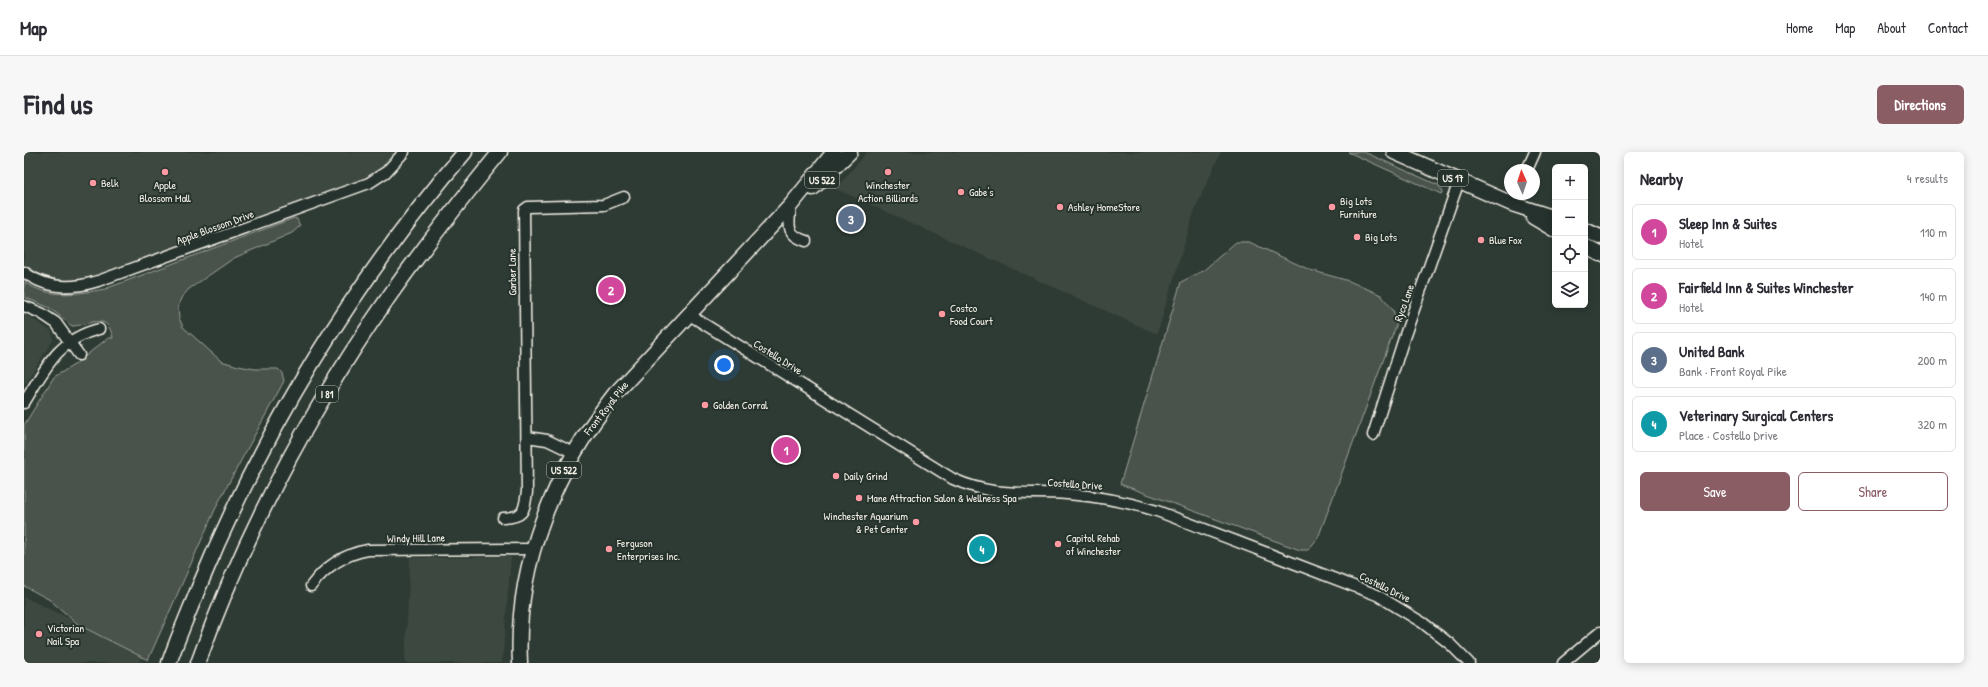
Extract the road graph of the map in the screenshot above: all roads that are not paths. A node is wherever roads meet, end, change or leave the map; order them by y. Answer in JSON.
{"nodes":[{"id":1,"x":404,"y":152,"type":"edge"},
{"id":2,"x":465,"y":152,"type":"edge"},
{"id":3,"x":500,"y":152,"type":"edge"},
{"id":4,"x":834,"y":152,"type":"edge"},
{"id":5,"x":850,"y":152,"type":"edge"},
{"id":6,"x":1394,"y":152,"type":"edge"},
{"id":7,"x":1535,"y":152,"type":"edge"},
{"id":8,"x":1530,"y":164,"type":"edge"},
{"id":9,"x":1459,"y":181,"type":"junction"},
{"id":10,"x":1504,"y":196,"type":"edge"},
{"id":11,"x":624,"y":197,"type":"dead end"},
{"id":12,"x":1515,"y":200,"type":"edge"},
{"id":13,"x":1516,"y":200,"type":"edge"},
{"id":14,"x":791,"y":205,"type":"junction"},
{"id":15,"x":1552,"y":217,"type":"edge"},
{"id":16,"x":1552,"y":228,"type":"edge"},
{"id":17,"x":1588,"y":231,"type":"edge"},
{"id":18,"x":1600,"y":236,"type":"edge"},
{"id":19,"x":806,"y":241,"type":"dead end"},
{"id":20,"x":1588,"y":248,"type":"edge"},
{"id":21,"x":1600,"y":254,"type":"edge"},
{"id":22,"x":24,"y":272,"type":"edge"},
{"id":23,"x":24,"y":306,"type":"edge"},
{"id":24,"x":688,"y":314,"type":"junction"},
{"id":25,"x":99,"y":329,"type":"dead end"},
{"id":26,"x":70,"y":340,"type":"junction"},
{"id":27,"x":79,"y":355,"type":"dead end"},
{"id":28,"x":24,"y":403,"type":"edge"},
{"id":29,"x":1374,"y":435,"type":"dead end"},
{"id":30,"x":527,"y":437,"type":"junction"},
{"id":31,"x":574,"y":453,"type":"junction"},
{"id":32,"x":503,"y":518,"type":"dead end"},
{"id":33,"x":533,"y":549,"type":"junction"},
{"id":34,"x":311,"y":586,"type":"dead end"},
{"id":35,"x":1600,"y":632,"type":"edge"},
{"id":36,"x":169,"y":663,"type":"edge"},
{"id":37,"x":198,"y":663,"type":"edge"},
{"id":38,"x":520,"y":663,"type":"edge"},
{"id":39,"x":1469,"y":663,"type":"edge"},
{"id":40,"x":1563,"y":663,"type":"edge"}],
"edges":[{"from":1,"to":22,"type":"street","name":"Apple Blossom Drive"},
{"from":2,"to":36,"type":"highway","number":"I 81"},
{"from":3,"to":37,"type":"highway","number":"I 81"},
{"from":4,"to":14,"type":"highway","name":"Front Royal Pike","number":"US 522"},
{"from":5,"to":14,"type":"highway","name":"Front Royal Pike","number":"US 522"},
{"from":6,"to":9,"type":"highway","number":"US 17"},
{"from":7,"to":8,"type":"street"},
{"from":9,"to":10,"type":"highway","number":"US 17"},
{"from":9,"to":29,"type":"street","name":"Ryco Lane"},
{"from":11,"to":30,"type":"street","name":"Garber Lane"},
{"from":12,"to":16,"type":"highway","number":"US 17"},
{"from":13,"to":15,"type":"highway","number":"US 17"},
{"from":14,"to":19,"type":"street"},
{"from":14,"to":24,"type":"highway","name":"Front Royal Pike","number":"US 522"},
{"from":17,"to":18,"type":"highway"},
{"from":20,"to":21,"type":"highway"},
{"from":23,"to":26,"type":"street"},
{"from":24,"to":31,"type":"highway","name":"Front Royal Pike","number":"US 522"},
{"from":24,"to":39,"type":"street","name":"Costello Drive"},
{"from":25,"to":26,"type":"street"},
{"from":26,"to":27,"type":"street"},
{"from":26,"to":28,"type":"street"},
{"from":30,"to":31,"type":"street"},
{"from":30,"to":32,"type":"street","name":"Garber Lane"},
{"from":31,"to":33,"type":"highway","name":"Front Royal Pike","number":"US 522"},
{"from":33,"to":34,"type":"street","name":"Windy Hill Lane"},
{"from":33,"to":38,"type":"highway","name":"Front Royal Pike","number":"US 522"},
{"from":35,"to":40,"type":"street"}]}
